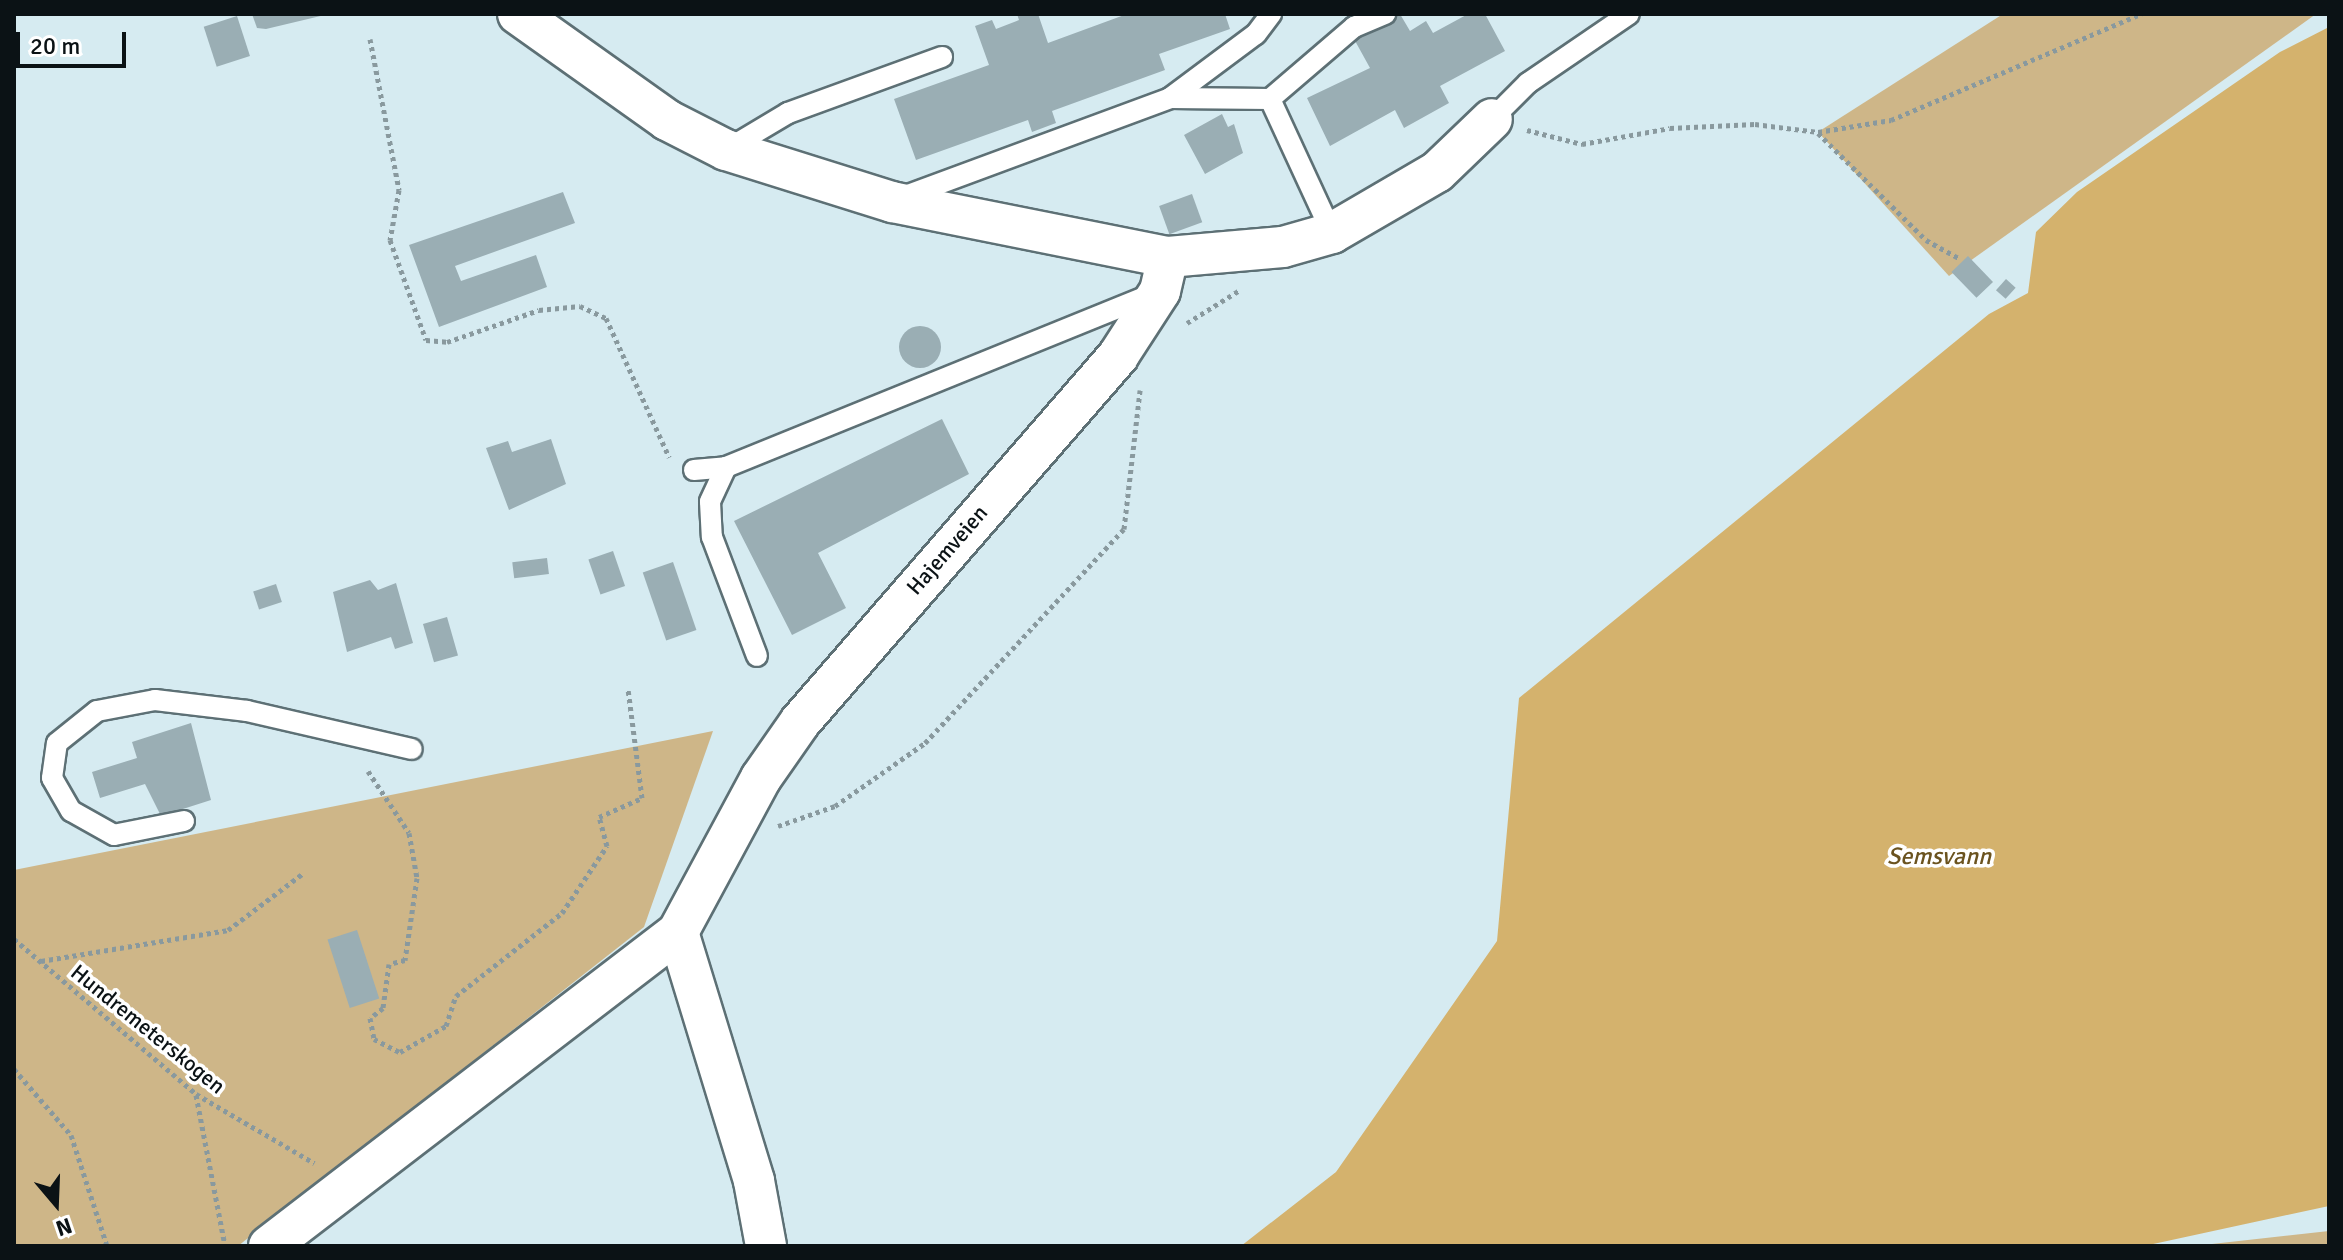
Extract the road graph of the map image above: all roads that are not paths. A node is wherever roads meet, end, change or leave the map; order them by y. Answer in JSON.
{"nodes":[{"id":1,"x":518,"y":14,"type":"edge"},
{"id":2,"x":1271,"y":14,"type":"edge"},
{"id":3,"x":1385,"y":14,"type":"edge"},
{"id":4,"x":1629,"y":14,"type":"edge"},
{"id":5,"x":942,"y":57,"type":"dead end"},
{"id":6,"x":1170,"y":98,"type":"junction"},
{"id":7,"x":1270,"y":99,"type":"junction"},
{"id":8,"x":1492,"y":119,"type":"joint"},
{"id":9,"x":726,"y":150,"type":"junction"},
{"id":10,"x":892,"y":202,"type":"junction"},
{"id":11,"x":1332,"y":233,"type":"junction"},
{"id":12,"x":1164,"y":274,"type":"junction"},
{"id":13,"x":726,"y":467,"type":"junction"},
{"id":14,"x":694,"y":470,"type":"road end"},
{"id":15,"x":757,"y":656,"type":"dead end"},
{"id":16,"x":412,"y":749,"type":"dead end"},
{"id":17,"x":184,"y":821,"type":"dead end"},
{"id":18,"x":678,"y":932,"type":"junction"},
{"id":19,"x":269,"y":1246,"type":"edge"},
{"id":20,"x":766,"y":1246,"type":"edge"}],
"edges":[{"from":1,"to":9,"type":"street"},
{"from":2,"to":6,"type":"lane"},
{"from":3,"to":7,"type":"lane"},
{"from":4,"to":8,"type":"lane"},
{"from":5,"to":9,"type":"lane"},
{"from":6,"to":7,"type":"lane"},
{"from":6,"to":10,"type":"lane"},
{"from":7,"to":11,"type":"lane"},
{"from":8,"to":11,"type":"street"},
{"from":9,"to":10,"type":"street"},
{"from":10,"to":12,"type":"street"},
{"from":11,"to":12,"type":"street"},
{"from":12,"to":13,"type":"lane"},
{"from":12,"to":18,"type":"street","name":"Hajemveien"},
{"from":13,"to":14,"type":"lane"},
{"from":13,"to":15,"type":"lane"},
{"from":16,"to":17,"type":"lane"},
{"from":18,"to":19,"type":"street"},
{"from":18,"to":20,"type":"street"}]}
